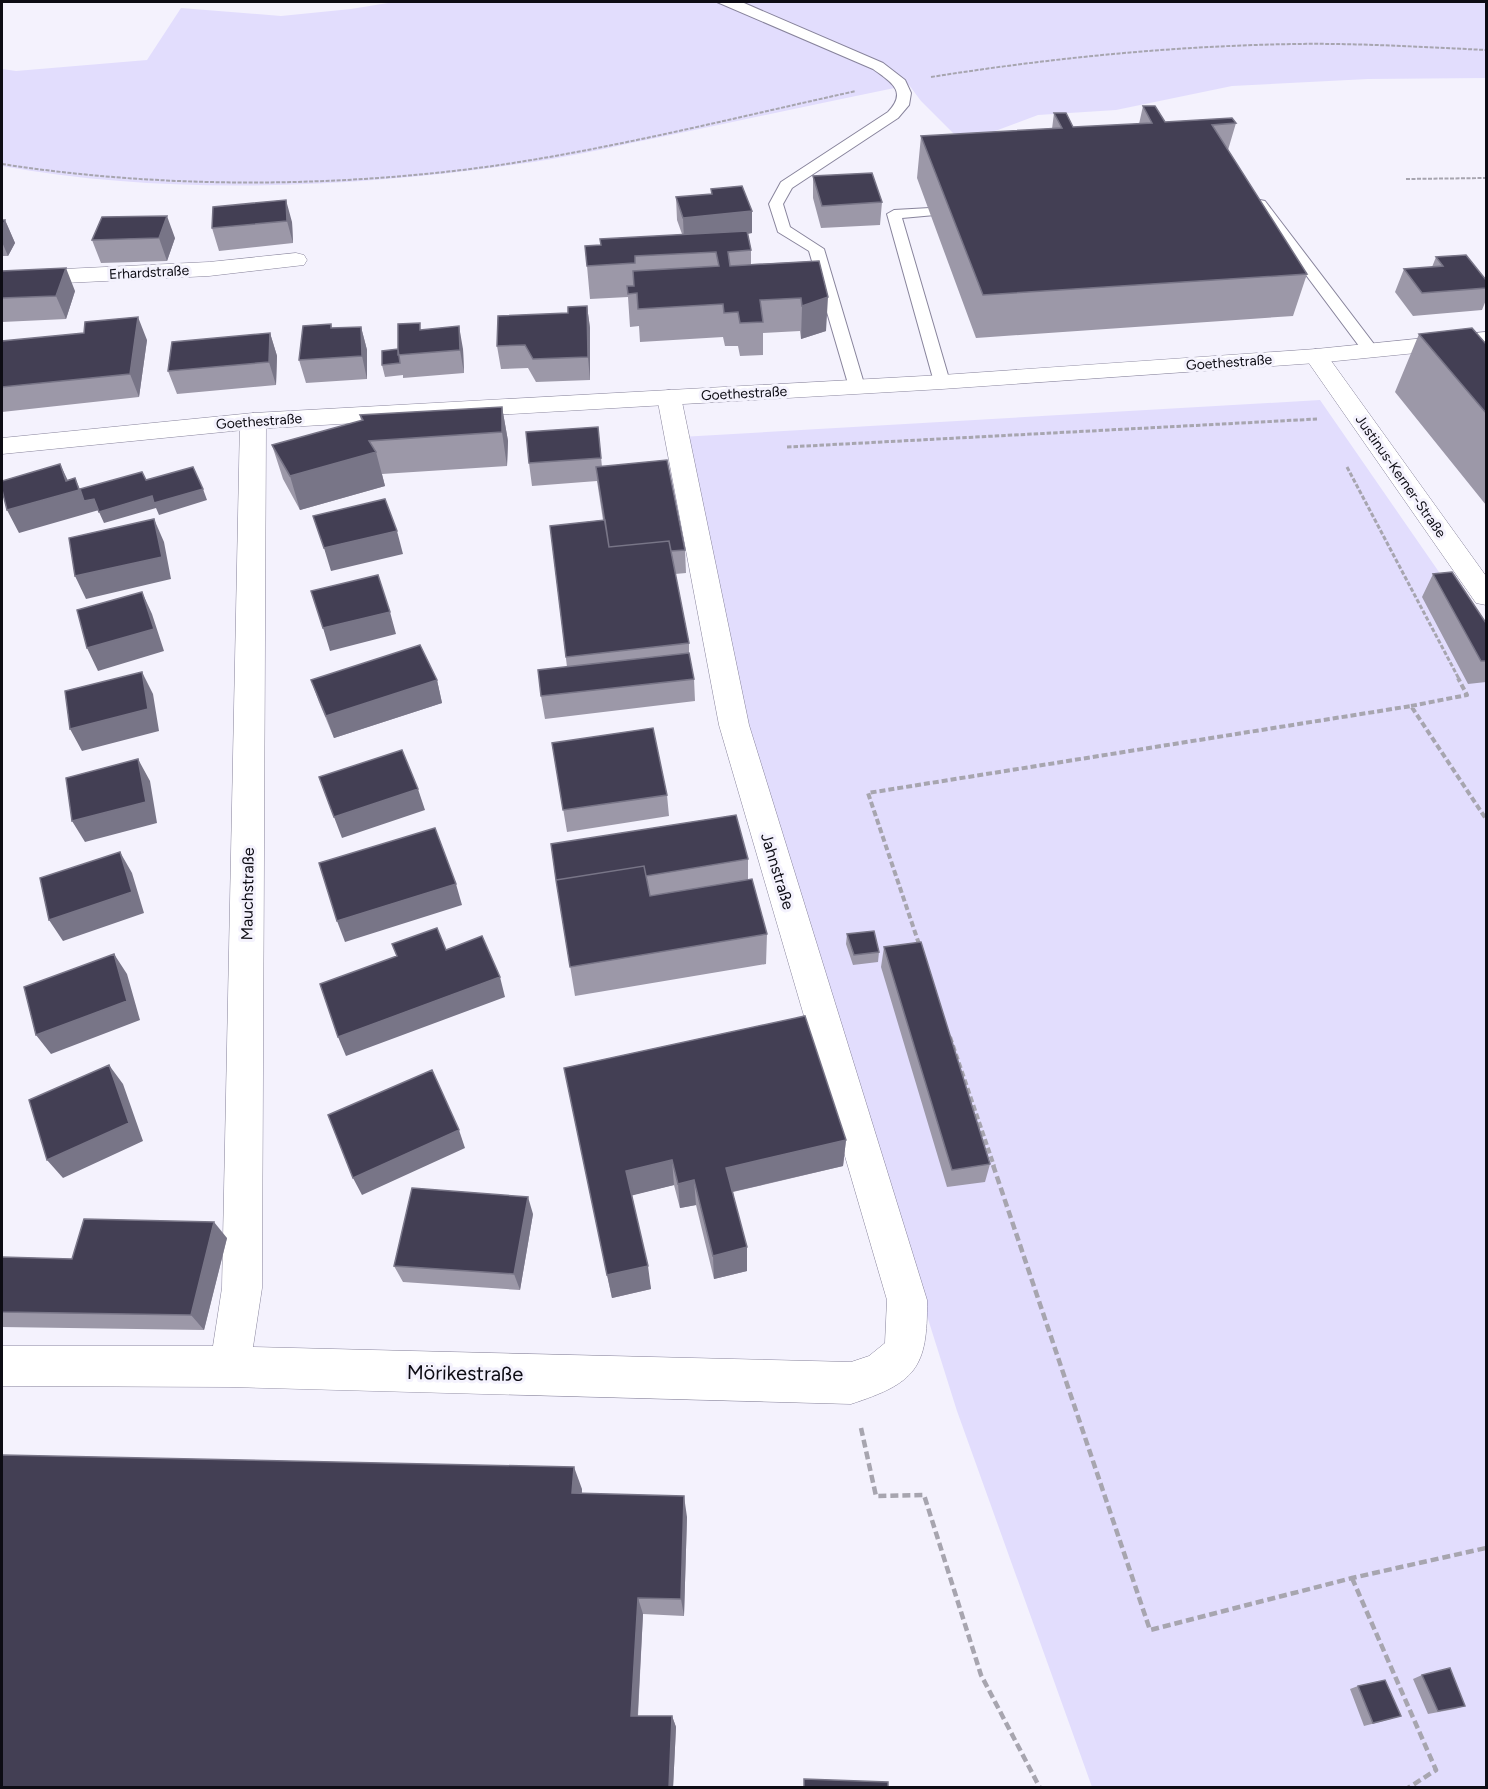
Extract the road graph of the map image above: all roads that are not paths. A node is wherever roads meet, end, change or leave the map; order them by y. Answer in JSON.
{"nodes":[{"id":1,"x":723,"y":2,"type":"edge"},
{"id":2,"x":1254,"y":196,"type":"edge"},
{"id":3,"x":930,"y":212,"type":"dead end"},
{"id":4,"x":296,"y":260,"type":"dead end"},
{"id":5,"x":2,"y":279,"type":"edge"},
{"id":6,"x":1486,"y":339,"type":"edge"},
{"id":7,"x":1371,"y":351,"type":"junction"},
{"id":8,"x":1317,"y":356,"type":"junction"},
{"id":9,"x":942,"y":382,"type":"junction"},
{"id":10,"x":857,"y":387,"type":"junction"},
{"id":11,"x":669,"y":397,"type":"junction"},
{"id":12,"x":253,"y":421,"type":"junction"},
{"id":13,"x":2,"y":446,"type":"edge"},
{"id":14,"x":1486,"y":596,"type":"edge"},
{"id":15,"x":907,"y":1339,"type":"joint"},
{"id":16,"x":2,"y":1366,"type":"edge"},
{"id":17,"x":230,"y":1367,"type":"junction"}],
"edges":[{"from":1,"to":10,"type":"lane"},
{"from":2,"to":7,"type":"lane"},
{"from":3,"to":9,"type":"lane"},
{"from":4,"to":5,"type":"street","name":"Erhardstraße"},
{"from":6,"to":7,"type":"street","name":"Goethestraße"},
{"from":7,"to":8,"type":"street","name":"Goethestraße"},
{"from":8,"to":9,"type":"street","name":"Goethestraße"},
{"from":8,"to":14,"type":"street","name":"Justinus-Kerner-Straße"},
{"from":9,"to":10,"type":"street","name":"Goethestraße"},
{"from":10,"to":11,"type":"street","name":"Goethestraße"},
{"from":11,"to":12,"type":"street","name":"Goethestraße"},
{"from":11,"to":15,"type":"street","name":"Jahnstraße"},
{"from":12,"to":13,"type":"street","name":"Goethestraße"},
{"from":12,"to":17,"type":"street","name":"Mauchstraße"},
{"from":15,"to":17,"type":"street","name":"Mörikestraße"},
{"from":16,"to":17,"type":"street","name":"Mörikestraße"}]}
